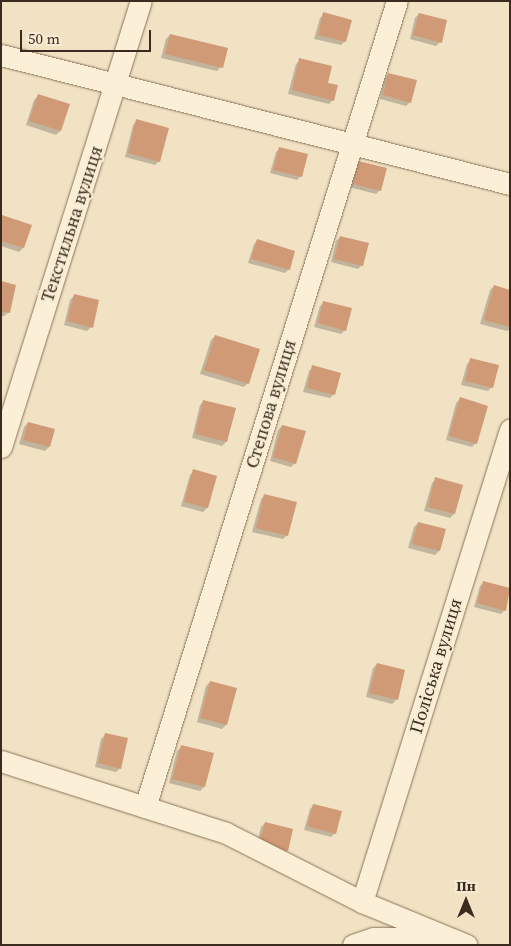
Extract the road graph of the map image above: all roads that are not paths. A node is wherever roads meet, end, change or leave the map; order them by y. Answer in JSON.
{"nodes":[{"id":1,"x":141,"y":1,"type":"edge"},
{"id":2,"x":397,"y":1,"type":"edge"},
{"id":3,"x":1,"y":55,"type":"edge"},
{"id":4,"x":116,"y":85,"type":"junction"},
{"id":5,"x":352,"y":144,"type":"junction"},
{"id":6,"x":510,"y":184,"type":"edge"},
{"id":7,"x":510,"y":430,"type":"edge"},
{"id":8,"x":1,"y":447,"type":"edge"},
{"id":9,"x":1,"y":761,"type":"edge"},
{"id":10,"x":145,"y":807,"type":"junction"},
{"id":11,"x":362,"y":902,"type":"junction"},
{"id":12,"x":457,"y":941,"type":"edge"},
{"id":13,"x":353,"y":945,"type":"edge"}],
"edges":[{"from":1,"to":4,"type":"street","name":"Текстильна вулиця"},
{"from":2,"to":5,"type":"street","name":"Степова вулиця"},
{"from":3,"to":4,"type":"street"},
{"from":4,"to":5,"type":"street"},
{"from":4,"to":8,"type":"street","name":"Текстильна вулиця"},
{"from":5,"to":6,"type":"street"},
{"from":5,"to":10,"type":"street","name":"Степова вулиця"},
{"from":7,"to":11,"type":"street","name":"Поліська вулиця"},
{"from":9,"to":10,"type":"street"},
{"from":10,"to":11,"type":"street"},
{"from":11,"to":12,"type":"street"},
{"from":12,"to":13,"type":"street"}]}
